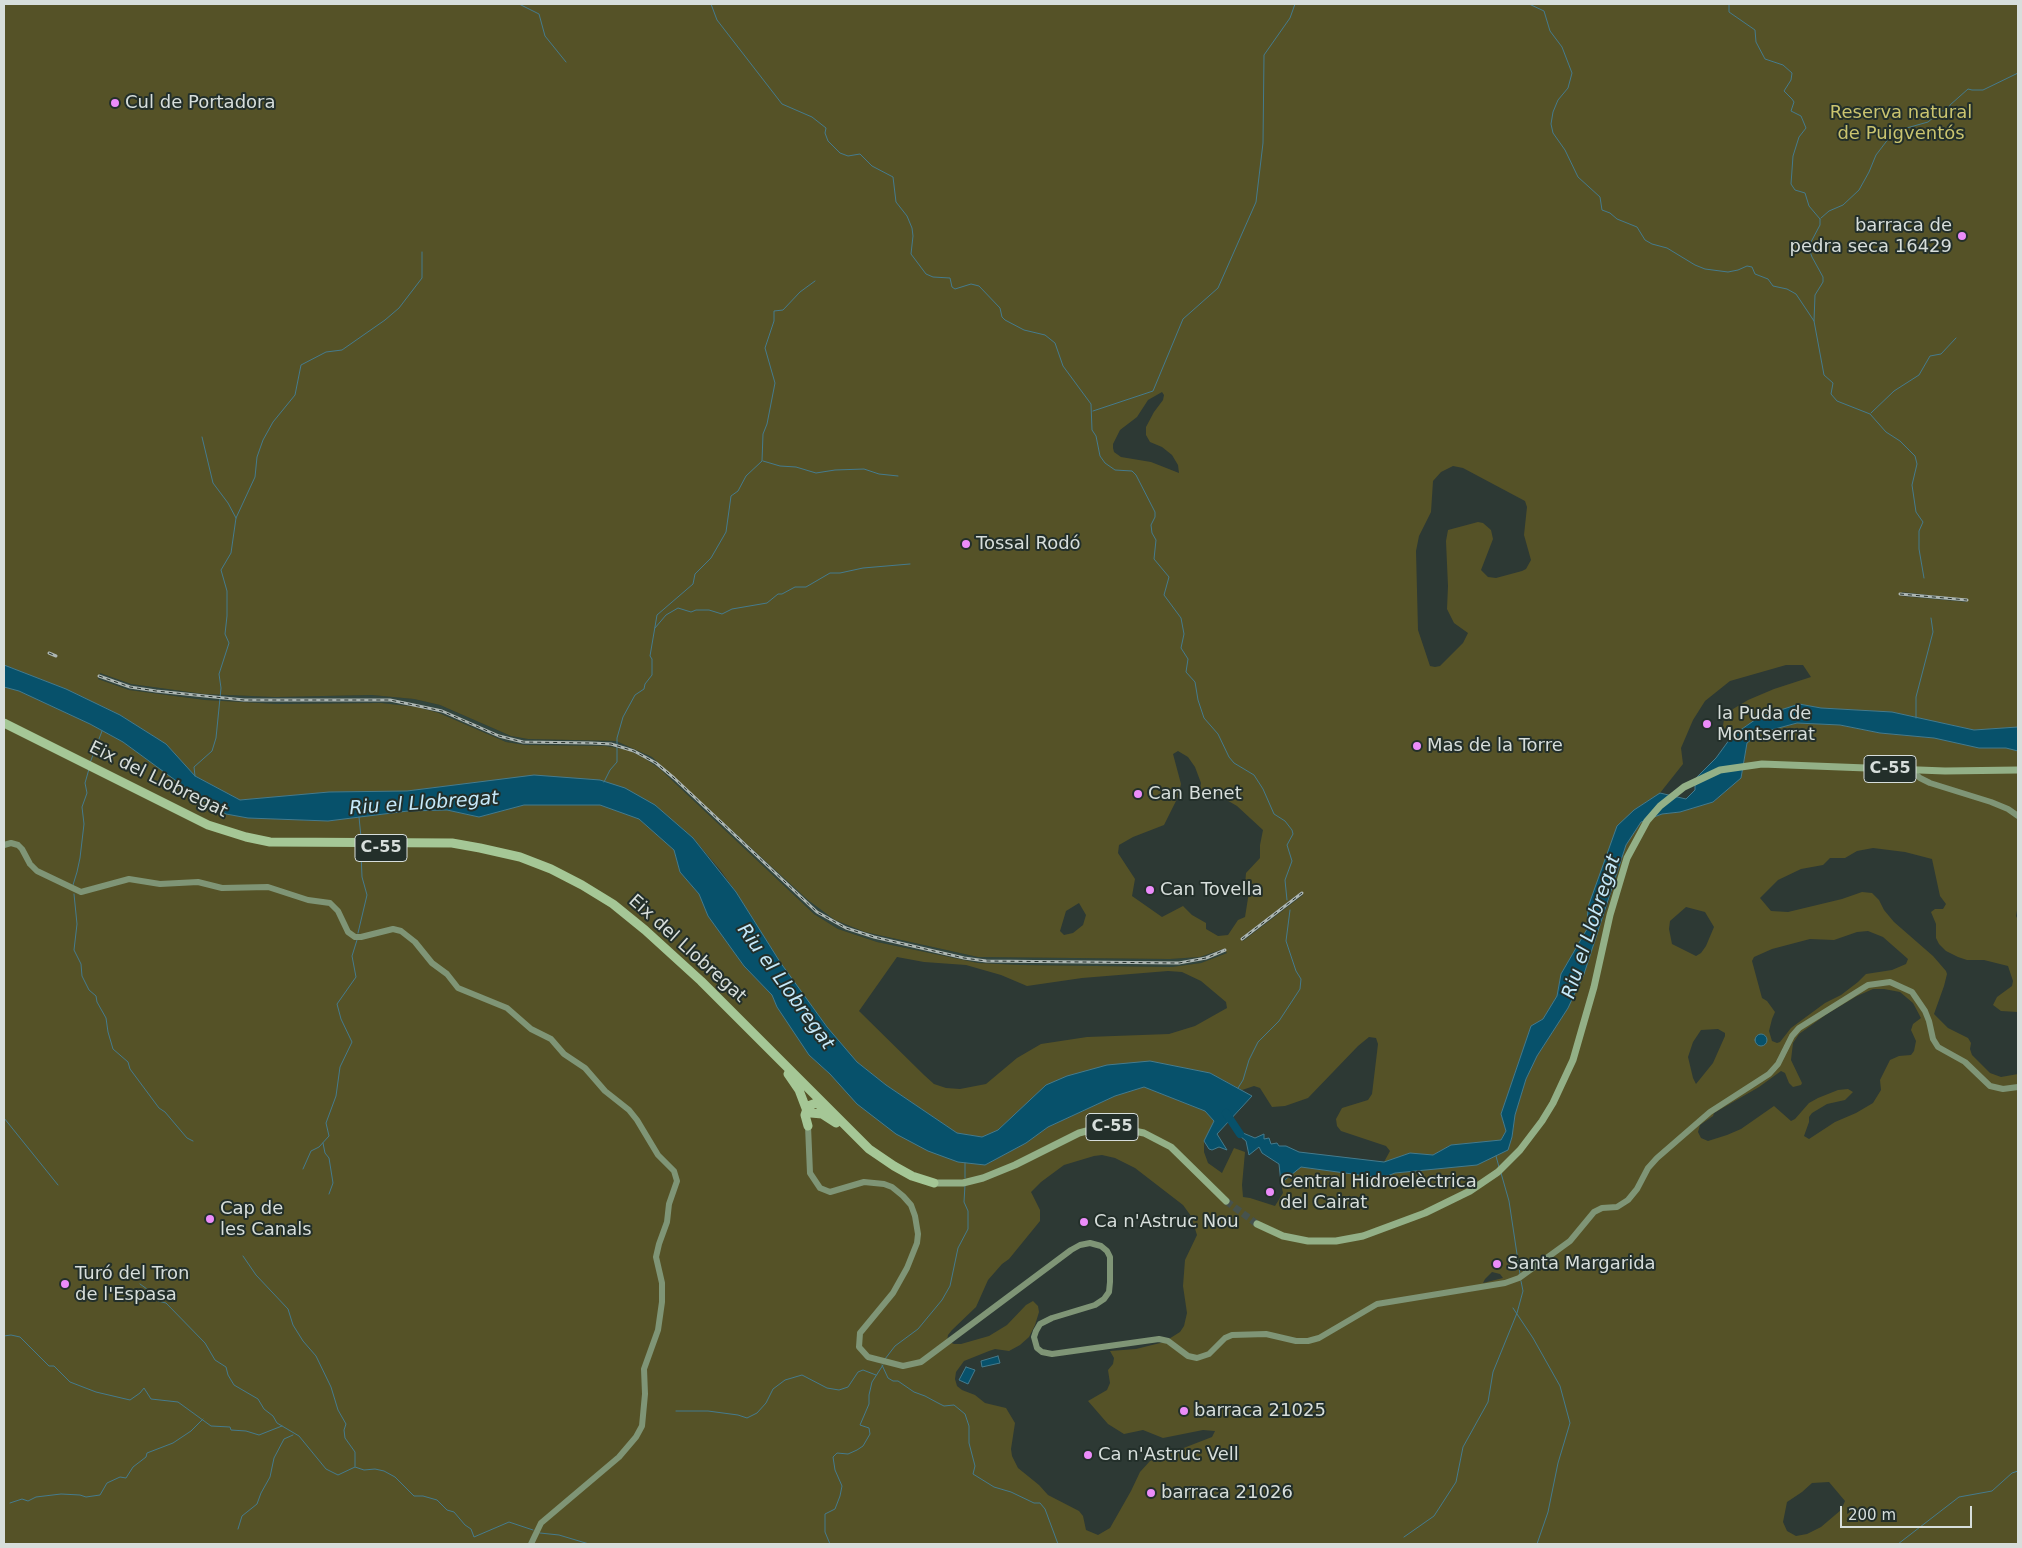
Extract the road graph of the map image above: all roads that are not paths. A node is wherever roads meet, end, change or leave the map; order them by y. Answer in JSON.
{"nodes":[{"id":1,"x":4,"y":723,"type":"edge"},
{"id":2,"x":4,"y":728,"type":"edge"},
{"id":3,"x":1911,"y":770,"type":"junction"},
{"id":4,"x":2018,"y":770,"type":"edge"},
{"id":5,"x":2018,"y":816,"type":"edge"},
{"id":6,"x":4,"y":845,"type":"edge"},
{"id":7,"x":804,"y":1084,"type":"junction"},
{"id":8,"x":2018,"y":1087,"type":"edge"},
{"id":9,"x":812,"y":1110,"type":"junction"},
{"id":10,"x":840,"y":1124,"type":"junction"},
{"id":11,"x":808,"y":1126,"type":"joint"},
{"id":12,"x":938,"y":1184,"type":"joint"},
{"id":13,"x":1226,"y":1201,"type":"tunnel mouth"},
{"id":14,"x":1257,"y":1224,"type":"tunnel mouth"},
{"id":15,"x":531,"y":1544,"type":"edge"}],
"edges":[{"from":1,"to":7,"type":"highway","name":"Eix del Llobregat","number":"C-55"},
{"from":2,"to":9,"type":"highway","name":"Eix del Llobregat","number":"C-55"},
{"from":3,"to":4,"type":"main road","number":"C-55"},
{"from":3,"to":5,"type":"street"},
{"from":3,"to":14,"type":"main road","number":"C-55"},
{"from":6,"to":15,"type":"street"},
{"from":7,"to":9,"type":"highway","number":"C-55"},
{"from":7,"to":10,"type":"highway","name":"Eix del Llobregat","number":"C-55"},
{"from":8,"to":11,"type":"street"},
{"from":9,"to":10,"type":"highway"},
{"from":9,"to":11,"type":"highway"},
{"from":10,"to":12,"type":"highway","name":"Eix del Llobregat","number":"C-55"},
{"from":12,"to":13,"type":"main road","name":"Eix del Llobregat","number":"C-55"}]}
